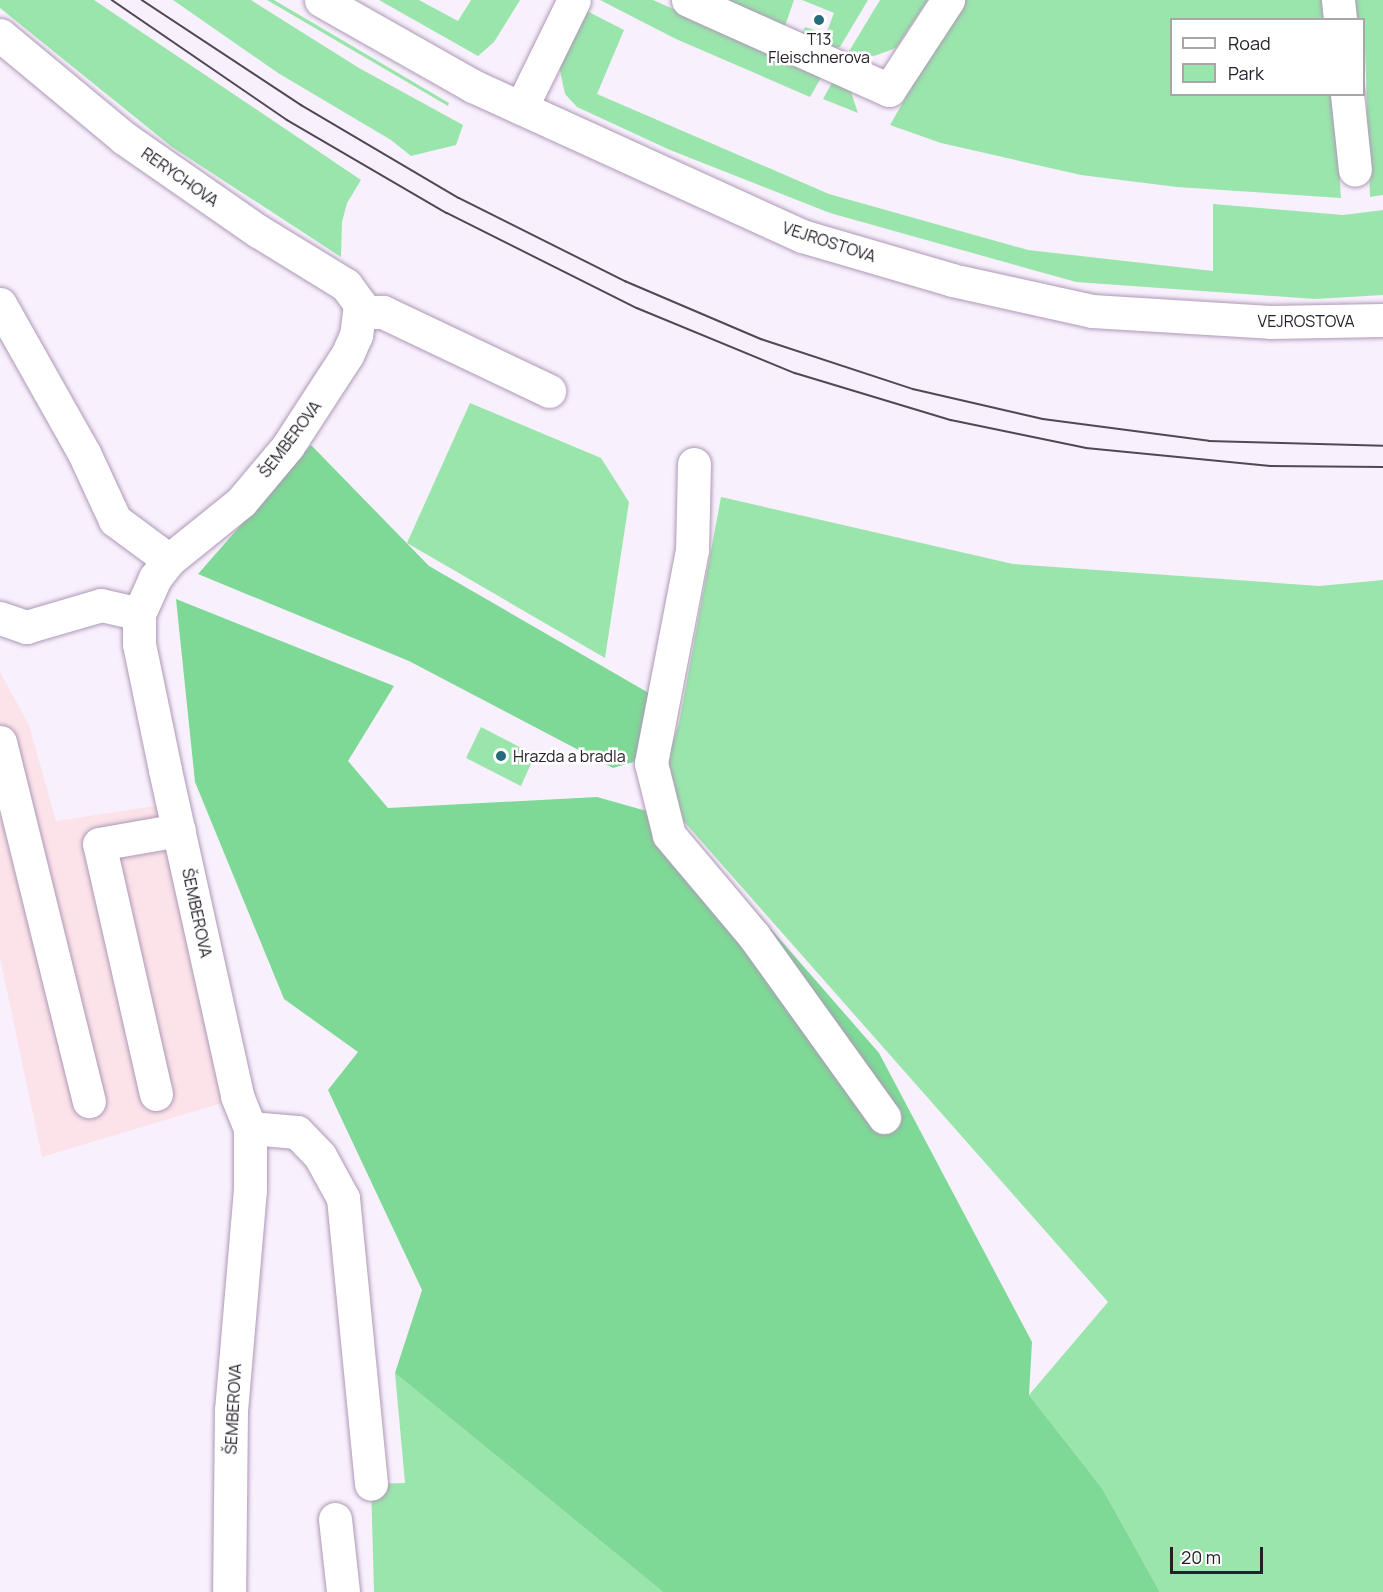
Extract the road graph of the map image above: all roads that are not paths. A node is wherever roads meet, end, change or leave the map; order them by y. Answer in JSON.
{"nodes":[{"id":1,"x":321,"y":0,"type":"edge"},
{"id":2,"x":574,"y":0,"type":"edge"},
{"id":3,"x":688,"y":0,"type":"edge"},
{"id":4,"x":948,"y":0,"type":"edge"},
{"id":5,"x":1338,"y":0,"type":"edge"},
{"id":6,"x":1340,"y":18,"type":"edge"},
{"id":7,"x":0,"y":35,"type":"edge"},
{"id":8,"x":1347,"y":96,"type":"edge"},
{"id":9,"x":521,"y":108,"type":"junction"},
{"id":10,"x":1355,"y":170,"type":"dead end"},
{"id":11,"x":0,"y":304,"type":"edge"},
{"id":12,"x":361,"y":312,"type":"junction"},
{"id":13,"x":1383,"y":320,"type":"edge"},
{"id":14,"x":549,"y":391,"type":"dead end"},
{"id":15,"x":694,"y":464,"type":"dead end"},
{"id":16,"x":169,"y":560,"type":"junction"},
{"id":17,"x":139,"y":614,"type":"junction"},
{"id":18,"x":0,"y":618,"type":"edge"},
{"id":19,"x":0,"y":742,"type":"edge"},
{"id":20,"x":179,"y":830,"type":"junction"},
{"id":21,"x":156,"y":1094,"type":"dead end"},
{"id":22,"x":89,"y":1101,"type":"dead end"},
{"id":23,"x":884,"y":1117,"type":"dead end"},
{"id":24,"x":250,"y":1128,"type":"junction"},
{"id":25,"x":371,"y":1484,"type":"dead end"},
{"id":26,"x":335,"y":1519,"type":"dead end"},
{"id":27,"x":229,"y":1592,"type":"edge"},
{"id":28,"x":343,"y":1592,"type":"edge"}],
"edges":[{"from":1,"to":9,"type":"street","name":"VEJROSTOVA"},
{"from":2,"to":9,"type":"street"},
{"from":3,"to":4,"type":"street"},
{"from":5,"to":6,"type":"street"},
{"from":7,"to":12,"type":"street","name":"RERYCHOVA"},
{"from":8,"to":10,"type":"street"},
{"from":9,"to":13,"type":"street","name":"VEJROSTOVA"},
{"from":11,"to":16,"type":"street"},
{"from":12,"to":14,"type":"street"},
{"from":12,"to":16,"type":"street","name":"ŠEMBEROVA"},
{"from":15,"to":23,"type":"street"},
{"from":16,"to":17,"type":"street","name":"ŠEMBEROVA"},
{"from":17,"to":18,"type":"street"},
{"from":17,"to":20,"type":"street","name":"ŠEMBEROVA"},
{"from":19,"to":22,"type":"street"},
{"from":20,"to":21,"type":"street"},
{"from":20,"to":24,"type":"street","name":"ŠEMBEROVA"},
{"from":24,"to":25,"type":"street"},
{"from":24,"to":27,"type":"street","name":"ŠEMBEROVA"},
{"from":26,"to":28,"type":"street"}]}
